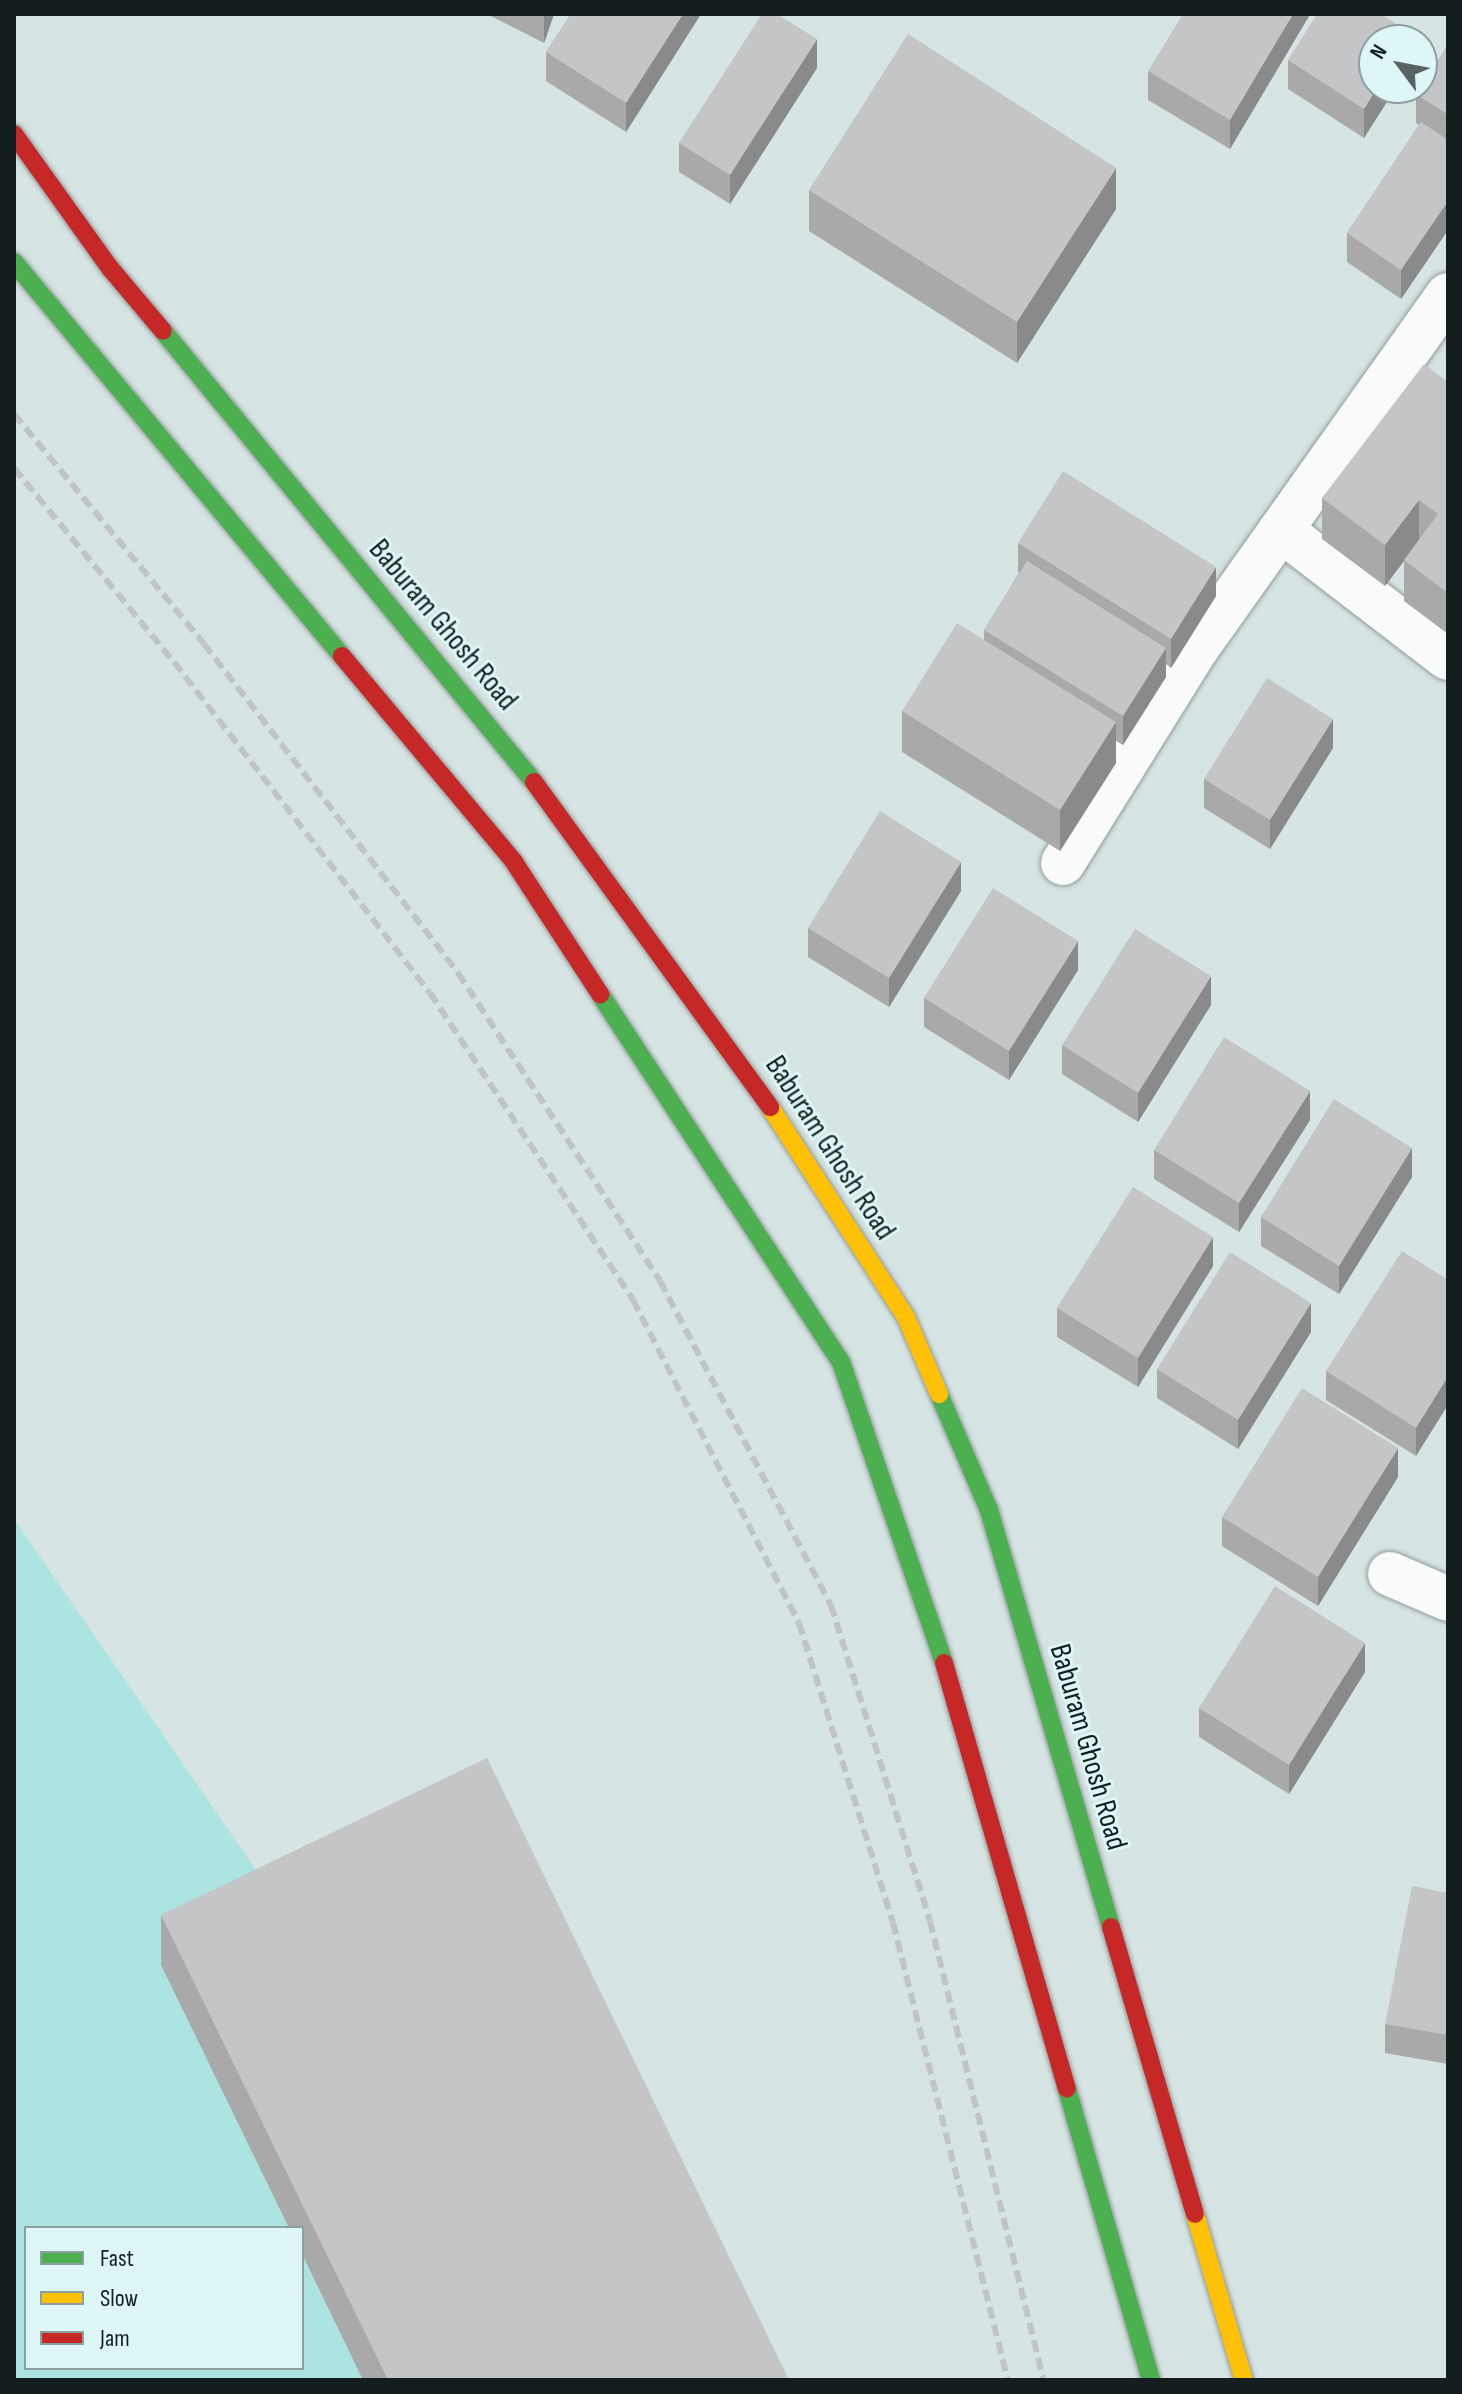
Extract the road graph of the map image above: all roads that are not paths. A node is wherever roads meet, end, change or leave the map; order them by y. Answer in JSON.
{"nodes":[{"id":1,"x":14,"y":134,"type":"edge"},
{"id":2,"x":14,"y":262,"type":"edge"},
{"id":3,"x":1448,"y":295,"type":"edge"},
{"id":4,"x":1281,"y":530,"type":"junction"},
{"id":5,"x":1448,"y":658,"type":"edge"},
{"id":6,"x":1063,"y":863,"type":"dead end"},
{"id":7,"x":1390,"y":1574,"type":"dead end"},
{"id":8,"x":1448,"y":1599,"type":"edge"},
{"id":9,"x":1151,"y":2380,"type":"edge"},
{"id":10,"x":1244,"y":2380,"type":"edge"}],
"edges":[{"from":1,"to":10,"type":"main road","name":"Baburam Ghosh Road"},
{"from":2,"to":9,"type":"main road"},
{"from":3,"to":4,"type":"street"},
{"from":4,"to":5,"type":"street"},
{"from":4,"to":6,"type":"street"},
{"from":7,"to":8,"type":"street"}]}
